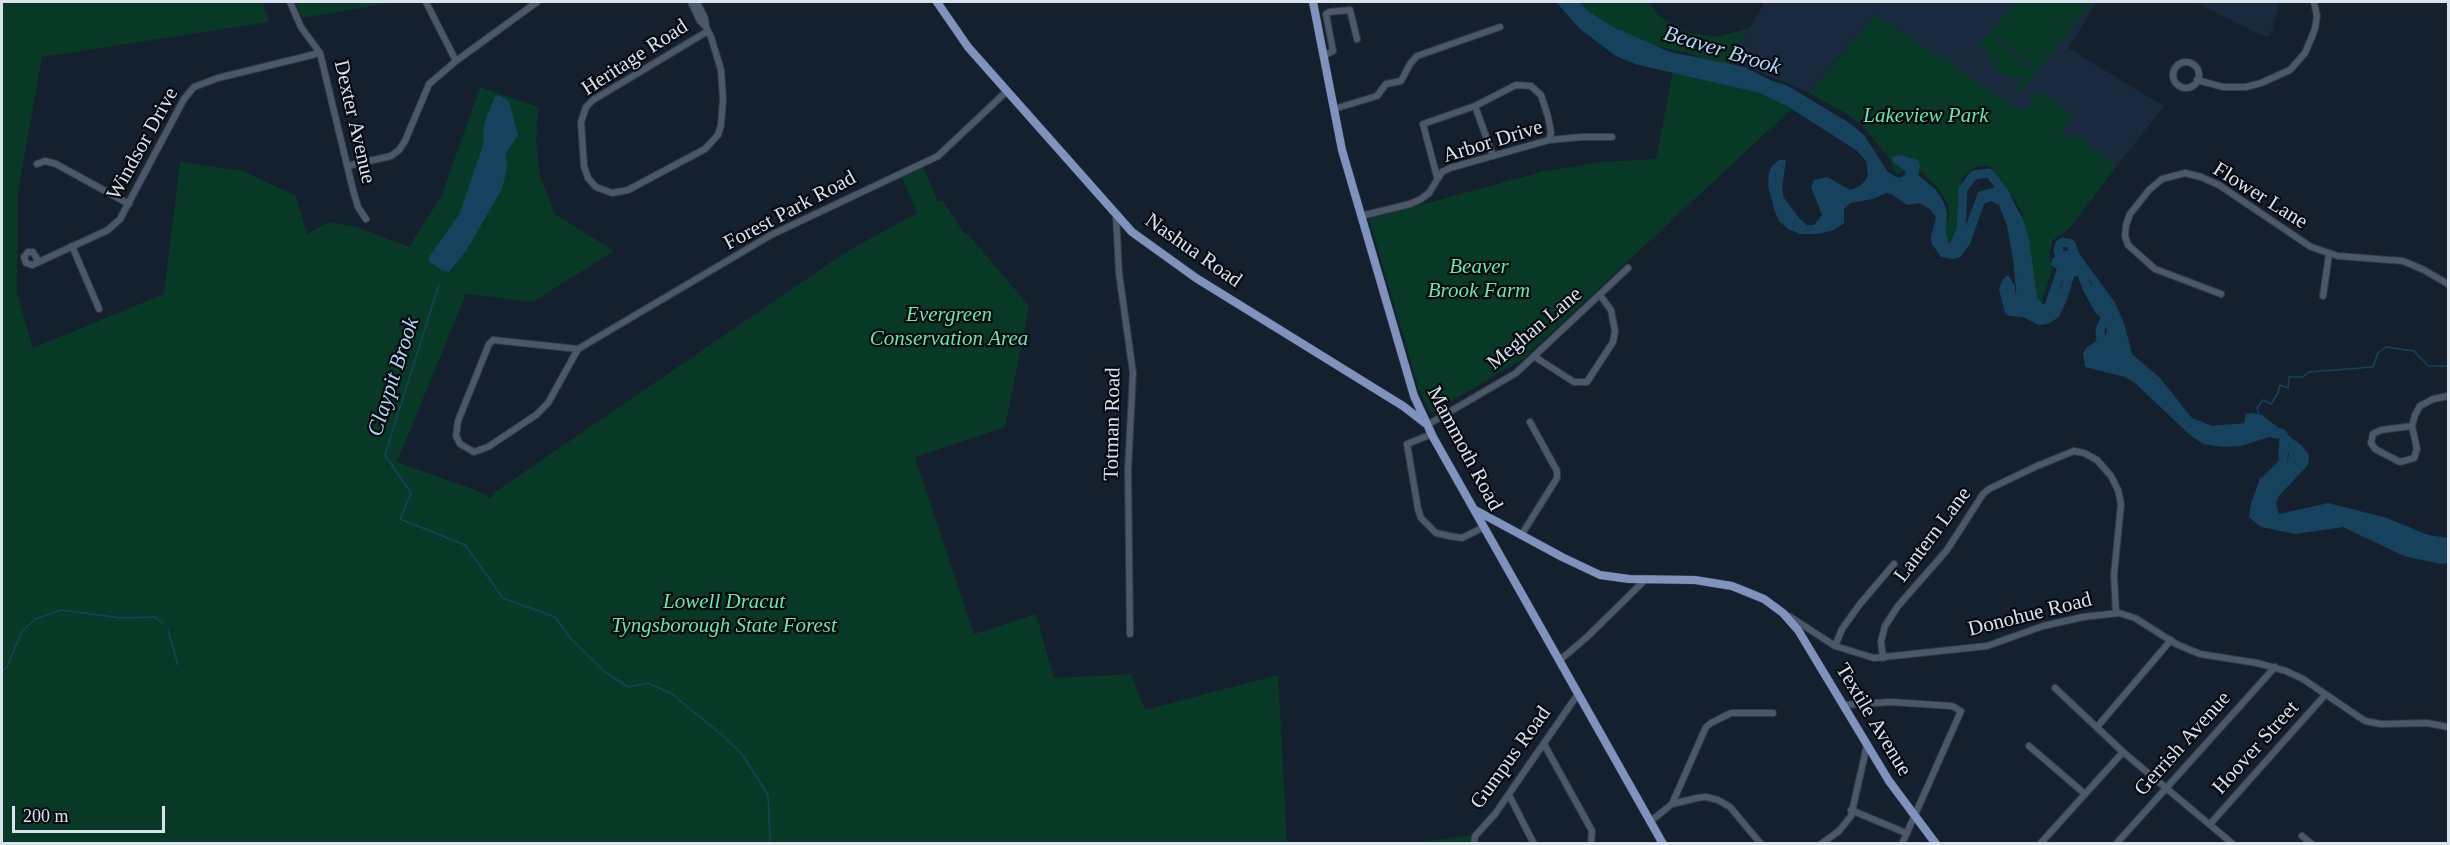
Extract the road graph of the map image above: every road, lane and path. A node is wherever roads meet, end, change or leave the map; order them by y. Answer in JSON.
{"nodes":[{"id":1,"x":290,"y":2,"type":"edge"},
{"id":2,"x":426,"y":2,"type":"edge"},
{"id":3,"x":537,"y":2,"type":"edge"},
{"id":4,"x":691,"y":2,"type":"edge"},
{"id":5,"x":697,"y":2,"type":"edge"},
{"id":6,"x":937,"y":2,"type":"edge"},
{"id":7,"x":1313,"y":2,"type":"edge"},
{"id":8,"x":2314,"y":2,"type":"edge"},
{"id":9,"x":1500,"y":27,"type":"dead end"},
{"id":10,"x":707,"y":29,"type":"junction"},
{"id":11,"x":1357,"y":39,"type":"dead end"},
{"id":12,"x":320,"y":53,"type":"junction"},
{"id":13,"x":1323,"y":56,"type":"junction"},
{"id":14,"x":456,"y":61,"type":"junction"},
{"id":15,"x":2197,"y":80,"type":"junction"},
{"id":16,"x":1006,"y":91,"type":"junction"},
{"id":17,"x":1475,"y":106,"type":"junction"},
{"id":18,"x":1334,"y":109,"type":"junction"},
{"id":19,"x":1612,"y":137,"type":"dead end"},
{"id":20,"x":1549,"y":140,"type":"junction"},
{"id":21,"x":1493,"y":156,"type":"junction"},
{"id":22,"x":37,"y":164,"type":"dead end"},
{"id":23,"x":347,"y":166,"type":"junction"},
{"id":24,"x":1437,"y":177,"type":"junction"},
{"id":25,"x":129,"y":204,"type":"junction"},
{"id":26,"x":1116,"y":215,"type":"junction"},
{"id":27,"x":1361,"y":216,"type":"junction"},
{"id":28,"x":366,"y":219,"type":"dead end"},
{"id":29,"x":72,"y":246,"type":"junction"},
{"id":30,"x":2329,"y":254,"type":"junction"},
{"id":31,"x":39,"y":262,"type":"dead end"},
{"id":32,"x":1628,"y":268,"type":"dead end"},
{"id":33,"x":2448,"y":284,"type":"edge"},
{"id":34,"x":2221,"y":294,"type":"dead end"},
{"id":35,"x":1600,"y":295,"type":"junction"},
{"id":36,"x":2323,"y":296,"type":"dead end"},
{"id":37,"x":99,"y":309,"type":"dead end"},
{"id":38,"x":579,"y":350,"type":"junction"},
{"id":39,"x":1535,"y":357,"type":"junction"},
{"id":40,"x":2448,"y":396,"type":"edge"},
{"id":41,"x":1530,"y":422,"type":"dead end"},
{"id":42,"x":1427,"y":425,"type":"junction"},
{"id":43,"x":2412,"y":426,"type":"junction"},
{"id":44,"x":1432,"y":434,"type":"junction"},
{"id":45,"x":1474,"y":510,"type":"junction"},
{"id":46,"x":1498,"y":522,"type":"junction"},
{"id":47,"x":1484,"y":526,"type":"junction"},
{"id":48,"x":1522,"y":534,"type":"junction"},
{"id":49,"x":1491,"y":539,"type":"junction"},
{"id":50,"x":1894,"y":564,"type":"dead end"},
{"id":51,"x":1646,"y":579,"type":"junction"},
{"id":52,"x":1783,"y":613,"type":"junction"},
{"id":53,"x":2116,"y":613,"type":"junction"},
{"id":54,"x":1130,"y":634,"type":"dead end"},
{"id":55,"x":2170,"y":640,"type":"junction"},
{"id":56,"x":1834,"y":646,"type":"junction"},
{"id":57,"x":1883,"y":658,"type":"junction"},
{"id":58,"x":1560,"y":660,"type":"junction"},
{"id":59,"x":2275,"y":667,"type":"junction"},
{"id":60,"x":2055,"y":688,"type":"dead end"},
{"id":61,"x":1578,"y":694,"type":"junction"},
{"id":62,"x":2325,"y":695,"type":"junction"},
{"id":63,"x":1843,"y":705,"type":"junction"},
{"id":64,"x":1773,"y":713,"type":"dead end"},
{"id":65,"x":2097,"y":727,"type":"junction"},
{"id":66,"x":2448,"y":727,"type":"edge"},
{"id":67,"x":1544,"y":744,"type":"junction"},
{"id":68,"x":1867,"y":745,"type":"junction"},
{"id":69,"x":2029,"y":746,"type":"dead end"},
{"id":70,"x":2123,"y":752,"type":"junction"},
{"id":71,"x":2166,"y":787,"type":"junction"},
{"id":72,"x":2085,"y":794,"type":"junction"},
{"id":73,"x":1509,"y":795,"type":"junction"},
{"id":74,"x":1672,"y":804,"type":"junction"},
{"id":75,"x":1851,"y":810,"type":"junction"},
{"id":76,"x":1914,"y":816,"type":"junction"},
{"id":77,"x":1651,"y":821,"type":"junction"},
{"id":78,"x":2211,"y":823,"type":"junction"},
{"id":79,"x":1906,"y":832,"type":"junction"},
{"id":80,"x":2302,"y":836,"type":"dead end"},
{"id":81,"x":1474,"y":843,"type":"edge"},
{"id":82,"x":1534,"y":843,"type":"edge"},
{"id":83,"x":1591,"y":843,"type":"edge"},
{"id":84,"x":1663,"y":843,"type":"edge"},
{"id":85,"x":1761,"y":843,"type":"edge"},
{"id":86,"x":1821,"y":843,"type":"edge"},
{"id":87,"x":1902,"y":843,"type":"edge"},
{"id":88,"x":1936,"y":843,"type":"edge"},
{"id":89,"x":2040,"y":843,"type":"edge"},
{"id":90,"x":2116,"y":843,"type":"edge"},
{"id":91,"x":2233,"y":843,"type":"edge"},
{"id":92,"x":2312,"y":843,"type":"edge"}],
"edges":[{"from":1,"to":12,"type":"street","name":"Dexter Avenue"},
{"from":2,"to":14,"type":"street"},
{"from":3,"to":14,"type":"street"},
{"from":4,"to":10,"type":"street","name":"Heritage Road"},
{"from":5,"to":10,"type":"street","name":"Heritage Road"},
{"from":6,"to":16,"type":"main road","name":"Nashua Road"},
{"from":7,"to":13,"type":"main road","name":"Mammoth Road"},
{"from":8,"to":15,"type":"street"},
{"from":9,"to":18,"type":"street"},
{"from":10,"to":10,"type":"street","name":"Heritage Road"},
{"from":11,"to":13,"type":"street"},
{"from":12,"to":23,"type":"street","name":"Dexter Avenue"},
{"from":12,"to":25,"type":"street","name":"Windsor Drive"},
{"from":13,"to":18,"type":"main road","name":"Mammoth Road"},
{"from":14,"to":23,"type":"street"},
{"from":15,"to":15,"type":"street"},
{"from":16,"to":26,"type":"main road","name":"Nashua Road"},
{"from":16,"to":38,"type":"street","name":"Forest Park Road"},
{"from":17,"to":20,"type":"street"},
{"from":17,"to":21,"type":"street"},
{"from":17,"to":24,"type":"street"},
{"from":18,"to":27,"type":"main road","name":"Mammoth Road"},
{"from":19,"to":20,"type":"street","name":"Arbor Drive"},
{"from":20,"to":21,"type":"street","name":"Arbor Drive"},
{"from":21,"to":24,"type":"street","name":"Arbor Drive"},
{"from":22,"to":25,"type":"street"},
{"from":23,"to":28,"type":"street","name":"Dexter Avenue"},
{"from":24,"to":27,"type":"street","name":"Arbor Drive"},
{"from":25,"to":29,"type":"street","name":"Windsor Drive"},
{"from":26,"to":42,"type":"main road","name":"Nashua Road"},
{"from":26,"to":54,"type":"street","name":"Totman Road"},
{"from":27,"to":42,"type":"main road","name":"Mammoth Road"},
{"from":29,"to":31,"type":"street","name":"Windsor Drive"},
{"from":29,"to":37,"type":"street"},
{"from":30,"to":33,"type":"street","name":"Flower Lane"},
{"from":30,"to":34,"type":"street","name":"Flower Lane"},
{"from":30,"to":36,"type":"street"},
{"from":32,"to":35,"type":"street","name":"Meghan Lane"},
{"from":35,"to":39,"type":"street","name":"Meghan Lane"},
{"from":35,"to":39,"type":"street"},
{"from":38,"to":38,"type":"street"},
{"from":39,"to":42,"type":"street","name":"Meghan Lane"},
{"from":40,"to":43,"type":"street"},
{"from":41,"to":48,"type":"street"},
{"from":42,"to":44,"type":"main road","name":"Mammoth Road"},
{"from":43,"to":43,"type":"street"},
{"from":44,"to":45,"type":"main road","name":"Mammoth Road"},
{"from":44,"to":47,"type":"street"},
{"from":45,"to":46,"type":"main road","name":"Textile Avenue"},
{"from":45,"to":47,"type":"main road","name":"Mammoth Road"},
{"from":46,"to":48,"type":"main road","name":"Textile Avenue"},
{"from":46,"to":49,"type":"main road"},
{"from":47,"to":49,"type":"main road","name":"Mammoth Road"},
{"from":48,"to":51,"type":"main road","name":"Textile Avenue"},
{"from":49,"to":58,"type":"main road","name":"Mammoth Road"},
{"from":50,"to":56,"type":"street"},
{"from":51,"to":52,"type":"main road","name":"Textile Avenue"},
{"from":51,"to":58,"type":"street"},
{"from":52,"to":56,"type":"street","name":"Donohue Road"},
{"from":52,"to":63,"type":"main road","name":"Textile Avenue"},
{"from":53,"to":55,"type":"street","name":"Donohue Road"},
{"from":53,"to":57,"type":"street","name":"Donohue Road"},
{"from":53,"to":57,"type":"street","name":"Lantern Lane"},
{"from":55,"to":59,"type":"street","name":"Donohue Road"},
{"from":55,"to":65,"type":"street"},
{"from":56,"to":57,"type":"street","name":"Donohue Road"},
{"from":58,"to":61,"type":"main road","name":"Mammoth Road"},
{"from":59,"to":62,"type":"street","name":"Donohue Road"},
{"from":59,"to":71,"type":"street","name":"Gerrish Avenue"},
{"from":60,"to":65,"type":"street"},
{"from":61,"to":67,"type":"street","name":"Gumpus Road"},
{"from":61,"to":77,"type":"main road","name":"Mammoth Road"},
{"from":62,"to":66,"type":"street","name":"Donohue Road"},
{"from":62,"to":78,"type":"street","name":"Hoover Street"},
{"from":63,"to":68,"type":"main road","name":"Textile Avenue"},
{"from":63,"to":76,"type":"street"},
{"from":64,"to":74,"type":"street"},
{"from":65,"to":70,"type":"street"},
{"from":67,"to":73,"type":"street","name":"Gumpus Road"},
{"from":67,"to":83,"type":"street"},
{"from":68,"to":75,"type":"street"},
{"from":68,"to":76,"type":"main road","name":"Textile Avenue"},
{"from":69,"to":72,"type":"street"},
{"from":70,"to":71,"type":"street"},
{"from":70,"to":72,"type":"street"},
{"from":71,"to":78,"type":"street"},
{"from":71,"to":90,"type":"street","name":"Gerrish Avenue"},
{"from":72,"to":89,"type":"street"},
{"from":73,"to":81,"type":"street","name":"Gumpus Road"},
{"from":73,"to":82,"type":"street"},
{"from":74,"to":77,"type":"street"},
{"from":74,"to":85,"type":"street"},
{"from":75,"to":79,"type":"street"},
{"from":75,"to":86,"type":"street"},
{"from":76,"to":79,"type":"street"},
{"from":76,"to":88,"type":"main road","name":"Textile Avenue"},
{"from":77,"to":84,"type":"main road","name":"Mammoth Road"},
{"from":78,"to":91,"type":"street"},
{"from":79,"to":87,"type":"street"},
{"from":80,"to":92,"type":"street"}]}
